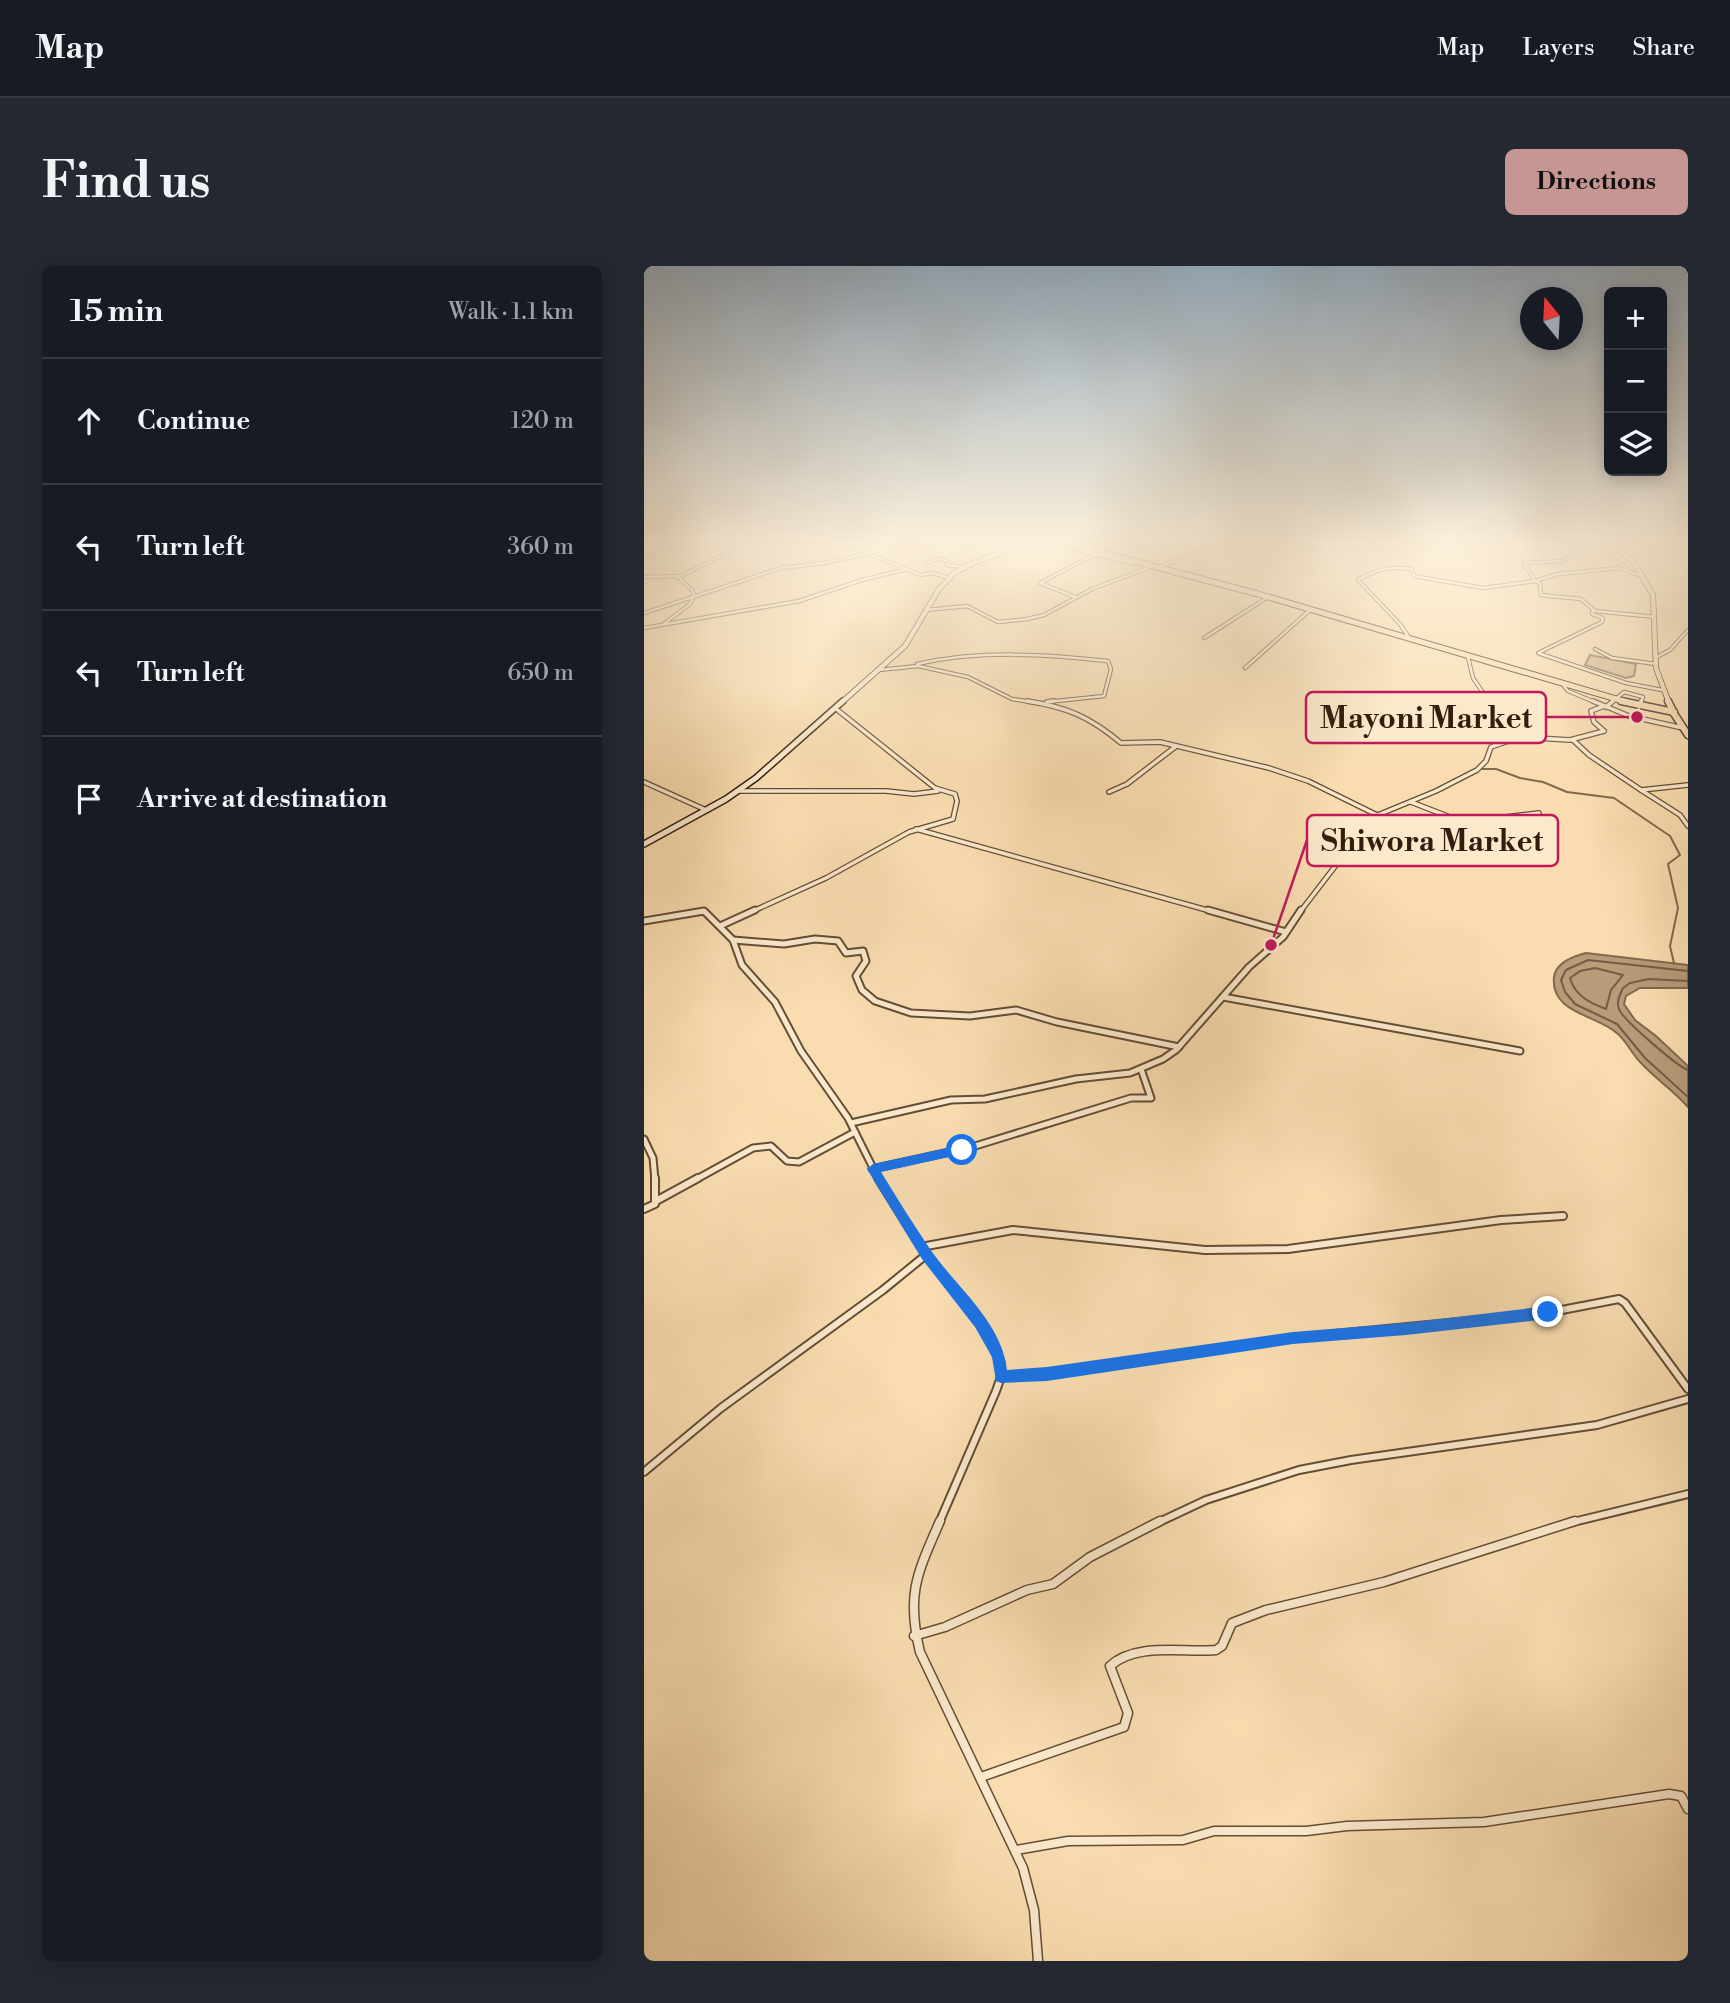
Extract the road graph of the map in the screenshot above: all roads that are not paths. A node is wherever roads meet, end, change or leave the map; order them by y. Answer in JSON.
{"nodes":[{"id":1,"x":672,"y":618,"type":"edge"},
{"id":2,"x":699,"y":618,"type":"edge"},
{"id":3,"x":922,"y":618,"type":"edge"},
{"id":4,"x":991,"y":618,"type":"edge"},
{"id":5,"x":1025,"y":618,"type":"edge"},
{"id":6,"x":1235,"y":618,"type":"edge"},
{"id":7,"x":1301,"y":618,"type":"edge"},
{"id":8,"x":1341,"y":618,"type":"edge"},
{"id":9,"x":1395,"y":618,"type":"edge"},
{"id":10,"x":1602,"y":618,"type":"edge"},
{"id":11,"x":1655,"y":618,"type":"edge"},
{"id":12,"x":664,"y":624,"type":"junction"},
{"id":13,"x":644,"y":628,"type":"edge"},
{"id":14,"x":1688,"y":630,"type":"edge"},
{"id":15,"x":1204,"y":638,"type":"dead end"},
{"id":16,"x":1410,"y":639,"type":"junction"},
{"id":17,"x":1595,"y":649,"type":"dead end"},
{"id":18,"x":1468,"y":657,"type":"junction"},
{"id":19,"x":1655,"y":661,"type":"junction"},
{"id":20,"x":910,"y":666,"type":"junction"},
{"id":21,"x":1245,"y":668,"type":"dead end"},
{"id":22,"x":879,"y":670,"type":"junction"},
{"id":23,"x":1563,"y":685,"type":"junction"},
{"id":24,"x":1662,"y":690,"type":"junction"},
{"id":25,"x":1615,"y":700,"type":"junction"},
{"id":26,"x":1040,"y":703,"type":"junction"},
{"id":27,"x":1605,"y":706,"type":"junction"},
{"id":28,"x":1641,"y":707,"type":"junction"},
{"id":29,"x":835,"y":708,"type":"junction"},
{"id":30,"x":1652,"y":709,"type":"junction"},
{"id":31,"x":1675,"y":713,"type":"junction"},
{"id":32,"x":1639,"y":719,"type":"junction"},
{"id":33,"x":1683,"y":727,"type":"junction"},
{"id":34,"x":1688,"y":735,"type":"edge"},
{"id":35,"x":1520,"y":737,"type":"junction"},
{"id":36,"x":1573,"y":740,"type":"junction"},
{"id":37,"x":1175,"y":746,"type":"junction"},
{"id":38,"x":644,"y":782,"type":"edge"},
{"id":39,"x":1688,"y":785,"type":"edge"},
{"id":40,"x":939,"y":790,"type":"junction"},
{"id":41,"x":1641,"y":790,"type":"junction"},
{"id":42,"x":739,"y":791,"type":"junction"},
{"id":43,"x":1109,"y":792,"type":"dead end"},
{"id":44,"x":1411,"y":802,"type":"junction"},
{"id":45,"x":706,"y":810,"type":"junction"},
{"id":46,"x":1539,"y":813,"type":"dead end"},
{"id":47,"x":1377,"y":815,"type":"junction"},
{"id":48,"x":1688,"y":826,"type":"edge"},
{"id":49,"x":916,"y":830,"type":"junction"},
{"id":50,"x":644,"y":844,"type":"edge"},
{"id":51,"x":644,"y":921,"type":"edge"},
{"id":52,"x":720,"y":926,"type":"junction"},
{"id":53,"x":1286,"y":932,"type":"junction"},
{"id":54,"x":733,"y":940,"type":"junction"},
{"id":55,"x":1223,"y":997,"type":"junction"},
{"id":56,"x":1179,"y":1047,"type":"junction"},
{"id":57,"x":1520,"y":1051,"type":"dead end"},
{"id":58,"x":1141,"y":1069,"type":"junction"},
{"id":59,"x":850,"y":1123,"type":"junction"},
{"id":60,"x":855,"y":1132,"type":"junction"},
{"id":61,"x":644,"y":1139,"type":"edge"},
{"id":62,"x":873,"y":1169,"type":"junction"},
{"id":63,"x":656,"y":1201,"type":"junction"},
{"id":64,"x":644,"y":1209,"type":"edge"},
{"id":65,"x":1563,"y":1216,"type":"dead end"},
{"id":66,"x":921,"y":1247,"type":"junction"},
{"id":67,"x":926,"y":1255,"type":"junction"},
{"id":68,"x":1001,"y":1377,"type":"junction"},
{"id":69,"x":1688,"y":1389,"type":"edge"},
{"id":70,"x":1688,"y":1399,"type":"edge"},
{"id":71,"x":644,"y":1472,"type":"edge"},
{"id":72,"x":1688,"y":1494,"type":"edge"},
{"id":73,"x":914,"y":1636,"type":"junction"},
{"id":74,"x":981,"y":1777,"type":"junction"},
{"id":75,"x":1688,"y":1809,"type":"edge"},
{"id":76,"x":1016,"y":1850,"type":"junction"},
{"id":77,"x":1038,"y":1961,"type":"edge"}],
"edges":[{"from":1,"to":12,"type":"street"},
{"from":2,"to":12,"type":"street"},
{"from":3,"to":22,"type":"street"},
{"from":4,"to":5,"type":"street"},
{"from":6,"to":15,"type":"street"},
{"from":7,"to":21,"type":"street"},
{"from":8,"to":16,"type":"highway"},
{"from":9,"to":16,"type":"street"},
{"from":10,"to":24,"type":"street"},
{"from":11,"to":19,"type":"main road"},
{"from":12,"to":13,"type":"street"},
{"from":14,"to":19,"type":"street"},
{"from":16,"to":18,"type":"highway"},
{"from":17,"to":19,"type":"street"},
{"from":18,"to":23,"type":"highway"},
{"from":18,"to":35,"type":"street"},
{"from":19,"to":24,"type":"main road"},
{"from":20,"to":22,"type":"street"},
{"from":20,"to":26,"type":"street"},
{"from":20,"to":26,"type":"street"},
{"from":22,"to":29,"type":"street"},
{"from":23,"to":25,"type":"highway"},
{"from":23,"to":27,"type":"street"},
{"from":24,"to":31,"type":"main road"},
{"from":25,"to":27,"type":"street"},
{"from":25,"to":28,"type":"highway"},
{"from":25,"to":28,"type":"street"},
{"from":26,"to":37,"type":"street"},
{"from":27,"to":32,"type":"street"},
{"from":27,"to":36,"type":"street"},
{"from":28,"to":30,"type":"highway"},
{"from":28,"to":32,"type":"street"},
{"from":29,"to":40,"type":"street"},
{"from":29,"to":42,"type":"street"},
{"from":30,"to":31,"type":"highway"},
{"from":30,"to":31,"type":"highway"},
{"from":31,"to":33,"type":"highway"},
{"from":32,"to":33,"type":"street"},
{"from":33,"to":34,"type":"highway"},
{"from":35,"to":36,"type":"street"},
{"from":35,"to":44,"type":"street"},
{"from":36,"to":41,"type":"street"},
{"from":37,"to":43,"type":"street"},
{"from":37,"to":47,"type":"street"},
{"from":38,"to":45,"type":"street"},
{"from":39,"to":41,"type":"street"},
{"from":40,"to":42,"type":"street"},
{"from":40,"to":49,"type":"street"},
{"from":41,"to":48,"type":"street"},
{"from":42,"to":45,"type":"street"},
{"from":44,"to":46,"type":"street"},
{"from":44,"to":47,"type":"street"},
{"from":45,"to":50,"type":"street"},
{"from":47,"to":53,"type":"street"},
{"from":49,"to":52,"type":"street"},
{"from":49,"to":53,"type":"street"},
{"from":51,"to":52,"type":"street"},
{"from":52,"to":54,"type":"street"},
{"from":53,"to":55,"type":"street"},
{"from":54,"to":56,"type":"street"},
{"from":54,"to":59,"type":"street"},
{"from":55,"to":56,"type":"street"},
{"from":55,"to":57,"type":"street"},
{"from":56,"to":58,"type":"street"},
{"from":58,"to":59,"type":"street"},
{"from":58,"to":62,"type":"street"},
{"from":59,"to":60,"type":"street"},
{"from":60,"to":62,"type":"street"},
{"from":60,"to":63,"type":"street"},
{"from":61,"to":63,"type":"street"},
{"from":62,"to":66,"type":"street"},
{"from":63,"to":64,"type":"street"},
{"from":65,"to":66,"type":"street"},
{"from":66,"to":67,"type":"street"},
{"from":67,"to":68,"type":"street"},
{"from":67,"to":71,"type":"street"},
{"from":68,"to":69,"type":"street"},
{"from":68,"to":73,"type":"street"},
{"from":70,"to":73,"type":"street"},
{"from":72,"to":74,"type":"street"},
{"from":73,"to":74,"type":"street"},
{"from":74,"to":76,"type":"street"},
{"from":75,"to":76,"type":"street"},
{"from":76,"to":77,"type":"street"}]}
